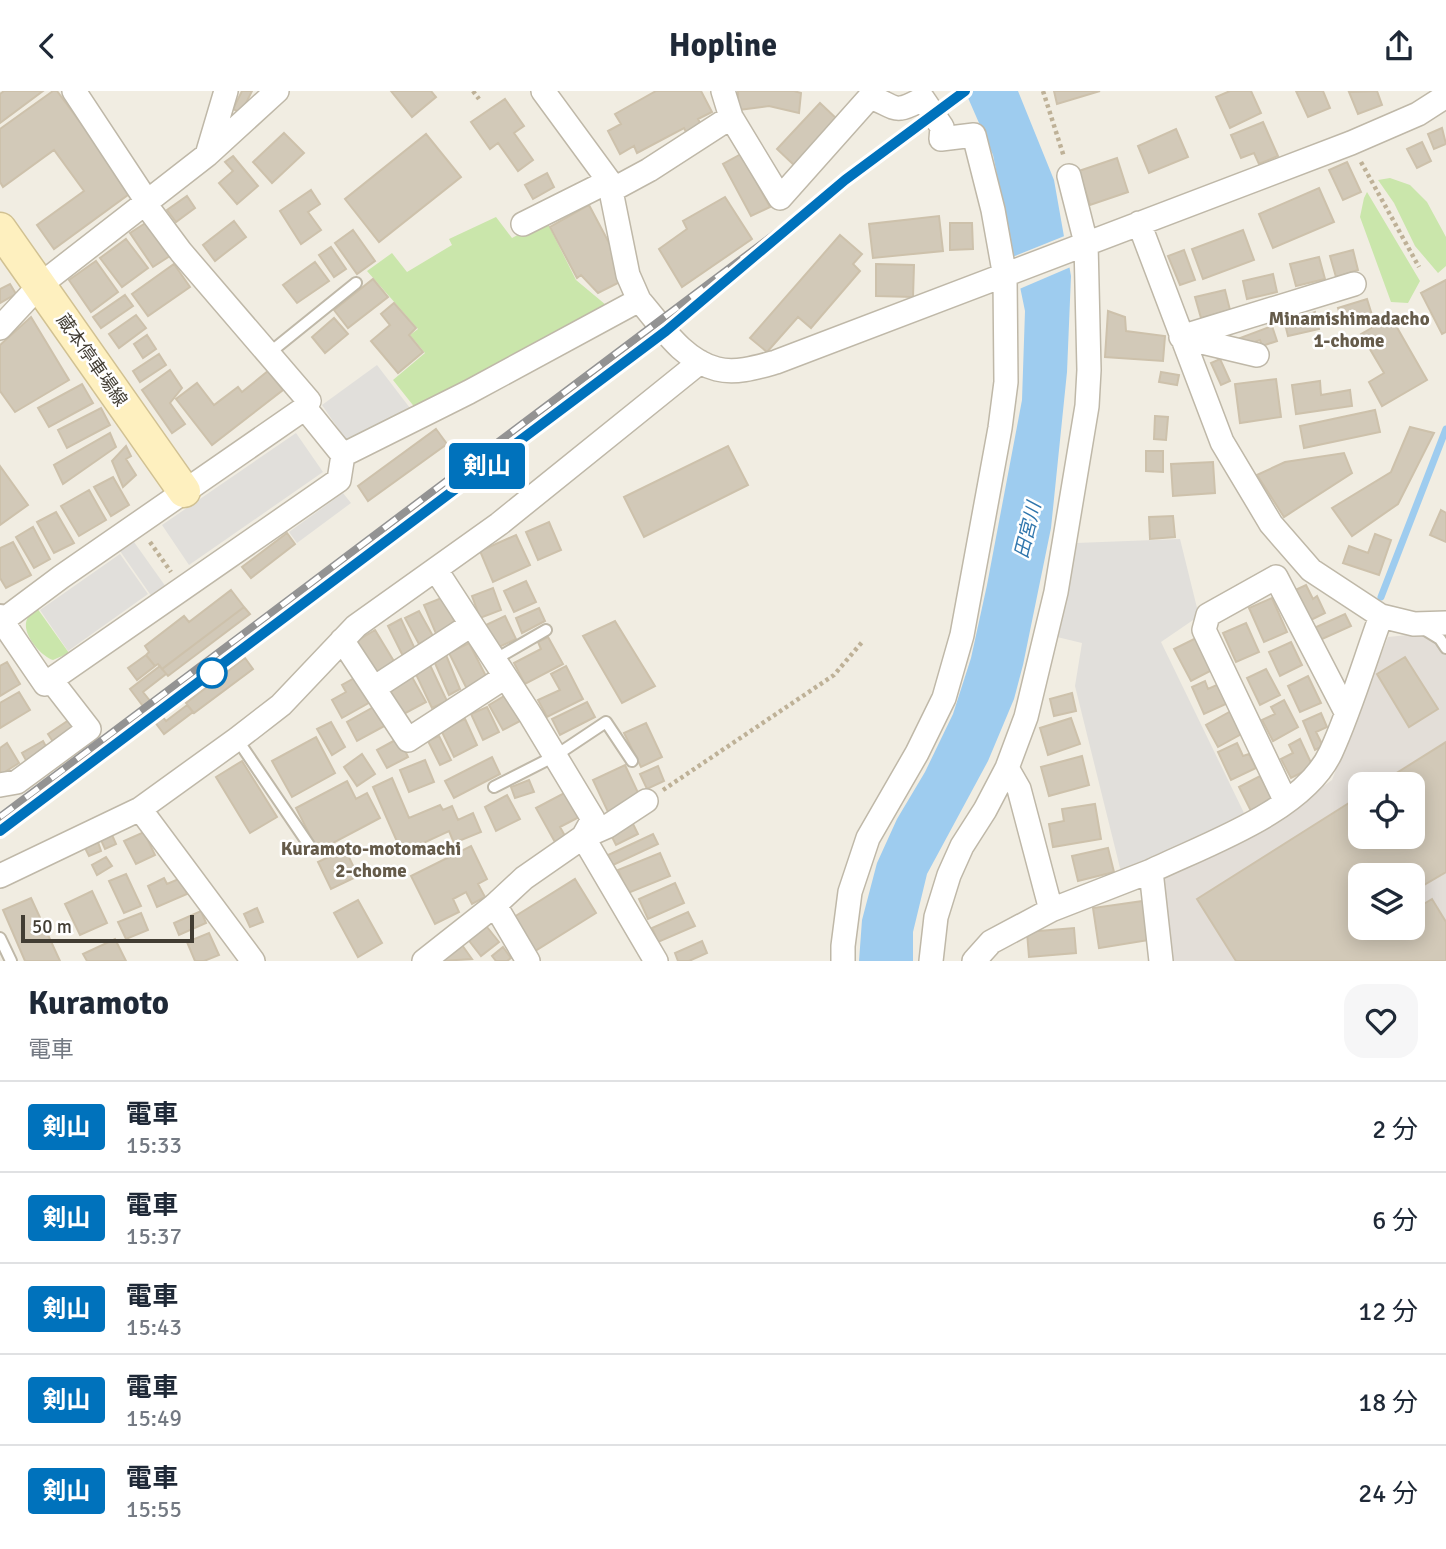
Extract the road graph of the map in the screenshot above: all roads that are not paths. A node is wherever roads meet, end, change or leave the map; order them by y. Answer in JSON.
{"nodes":[{"id":1,"x":74,"y":91,"type":"edge"},
{"id":2,"x":226,"y":91,"type":"edge"},
{"id":3,"x":277,"y":91,"type":"edge"},
{"id":4,"x":543,"y":91,"type":"edge"},
{"id":5,"x":723,"y":91,"type":"edge"},
{"id":6,"x":1414,"y":91,"type":"edge"},
{"id":7,"x":927,"y":95,"type":"edge"},
{"id":8,"x":863,"y":97,"type":"edge"},
{"id":9,"x":1439,"y":101,"type":"edge"},
{"id":10,"x":731,"y":117,"type":"junction"},
{"id":11,"x":207,"y":155,"type":"junction"},
{"id":12,"x":1069,"y":176,"type":"road end"},
{"id":13,"x":611,"y":186,"type":"junction"},
{"id":14,"x":147,"y":204,"type":"junction"},
{"id":15,"x":1139,"y":223,"type":"junction"},
{"id":16,"x":523,"y":224,"type":"dead end"},
{"id":17,"x":0,"y":229,"type":"edge"},
{"id":18,"x":1081,"y":245,"type":"junction"},
{"id":19,"x":1007,"y":276,"type":"junction"},
{"id":20,"x":356,"y":283,"type":"dead end"},
{"id":21,"x":1354,"y":283,"type":"dead end"},
{"id":22,"x":40,"y":285,"type":"junction"},
{"id":23,"x":639,"y":300,"type":"junction"},
{"id":24,"x":0,"y":328,"type":"edge"},
{"id":25,"x":1181,"y":337,"type":"junction"},
{"id":26,"x":268,"y":354,"type":"junction"},
{"id":27,"x":1257,"y":355,"type":"dead end"},
{"id":28,"x":700,"y":362,"type":"junction"},
{"id":29,"x":305,"y":408,"type":"junction"},
{"id":30,"x":343,"y":455,"type":"junction"},
{"id":31,"x":184,"y":491,"type":"junction"},
{"id":32,"x":1305,"y":564,"type":"junction"},
{"id":33,"x":436,"y":570,"type":"junction"},
{"id":34,"x":1276,"y":577,"type":"junction"},
{"id":35,"x":1381,"y":617,"type":"junction"},
{"id":36,"x":1446,"y":623,"type":"edge"},
{"id":37,"x":1414,"y":624,"type":"junction"},
{"id":38,"x":471,"y":625,"type":"junction"},
{"id":39,"x":3,"y":628,"type":"edge"},
{"id":40,"x":546,"y":630,"type":"dead end"},
{"id":41,"x":342,"y":641,"type":"junction"},
{"id":42,"x":1446,"y":648,"type":"edge"},
{"id":43,"x":500,"y":669,"type":"junction"},
{"id":44,"x":51,"y":680,"type":"junction"},
{"id":45,"x":374,"y":688,"type":"junction"},
{"id":46,"x":1346,"y":712,"type":"junction"},
{"id":47,"x":237,"y":739,"type":"junction"},
{"id":48,"x":555,"y":756,"type":"junction"},
{"id":49,"x":632,"y":761,"type":"dead end"},
{"id":50,"x":1007,"y":768,"type":"junction"},
{"id":51,"x":0,"y":785,"type":"edge"},
{"id":52,"x":494,"y":787,"type":"dead end"},
{"id":53,"x":646,"y":801,"type":"road end"},
{"id":54,"x":1286,"y":803,"type":"junction"},
{"id":55,"x":139,"y":809,"type":"junction"},
{"id":56,"x":583,"y":837,"type":"junction"},
{"id":57,"x":311,"y":848,"type":"dead end"},
{"id":58,"x":1151,"y":870,"type":"junction"},
{"id":59,"x":0,"y":876,"type":"edge"},
{"id":60,"x":495,"y":905,"type":"junction"},
{"id":61,"x":1051,"y":909,"type":"junction"},
{"id":62,"x":0,"y":937,"type":"edge"},
{"id":63,"x":11,"y":961,"type":"edge"},
{"id":64,"x":253,"y":961,"type":"edge"},
{"id":65,"x":424,"y":961,"type":"edge"},
{"id":66,"x":528,"y":961,"type":"edge"},
{"id":67,"x":656,"y":961,"type":"edge"},
{"id":68,"x":843,"y":961,"type":"edge"},
{"id":69,"x":931,"y":961,"type":"edge"},
{"id":70,"x":974,"y":961,"type":"edge"},
{"id":71,"x":1161,"y":961,"type":"edge"}],
"edges":[{"from":1,"to":14,"type":"street"},
{"from":2,"to":11,"type":"street"},
{"from":3,"to":11,"type":"street"},
{"from":4,"to":13,"type":"street"},
{"from":5,"to":10,"type":"street"},
{"from":6,"to":9,"type":"street"},
{"from":7,"to":8,"type":"street"},
{"from":7,"to":19,"type":"street"},
{"from":8,"to":10,"type":"street"},
{"from":9,"to":15,"type":"street"},
{"from":10,"to":13,"type":"street"},
{"from":11,"to":14,"type":"street"},
{"from":12,"to":18,"type":"street"},
{"from":13,"to":16,"type":"street"},
{"from":13,"to":23,"type":"street"},
{"from":14,"to":22,"type":"street"},
{"from":14,"to":26,"type":"street"},
{"from":15,"to":18,"type":"street"},
{"from":15,"to":25,"type":"street"},
{"from":17,"to":22,"type":"main road","name":"蔵本停車場線"},
{"from":18,"to":19,"type":"street"},
{"from":18,"to":50,"type":"street"},
{"from":19,"to":28,"type":"street"},
{"from":19,"to":68,"type":"street"},
{"from":20,"to":26,"type":"lane"},
{"from":21,"to":25,"type":"street"},
{"from":22,"to":24,"type":"street"},
{"from":22,"to":31,"type":"main road","name":"蔵本停車場線"},
{"from":23,"to":28,"type":"street"},
{"from":23,"to":30,"type":"street"},
{"from":25,"to":27,"type":"street"},
{"from":25,"to":32,"type":"street"},
{"from":26,"to":29,"type":"street"},
{"from":28,"to":33,"type":"street"},
{"from":29,"to":30,"type":"street"},
{"from":29,"to":31,"type":"street"},
{"from":30,"to":44,"type":"street"},
{"from":31,"to":39,"type":"street"},
{"from":32,"to":34,"type":"street"},
{"from":32,"to":35,"type":"street"},
{"from":33,"to":38,"type":"street"},
{"from":33,"to":41,"type":"street"},
{"from":34,"to":46,"type":"street"},
{"from":34,"to":54,"type":"street"},
{"from":35,"to":37,"type":"street"},
{"from":35,"to":46,"type":"street"},
{"from":36,"to":37,"type":"street"},
{"from":37,"to":42,"type":"lane"},
{"from":38,"to":43,"type":"street"},
{"from":38,"to":45,"type":"street"},
{"from":39,"to":44,"type":"street"},
{"from":40,"to":43,"type":"lane"},
{"from":41,"to":45,"type":"street"},
{"from":41,"to":47,"type":"street"},
{"from":43,"to":45,"type":"street"},
{"from":43,"to":48,"type":"street"},
{"from":44,"to":51,"type":"street"},
{"from":46,"to":54,"type":"street"},
{"from":47,"to":55,"type":"street"},
{"from":47,"to":57,"type":"lane"},
{"from":48,"to":49,"type":"lane"},
{"from":48,"to":52,"type":"lane"},
{"from":48,"to":56,"type":"street"},
{"from":50,"to":61,"type":"street"},
{"from":50,"to":69,"type":"street"},
{"from":53,"to":56,"type":"street"},
{"from":54,"to":58,"type":"street"},
{"from":55,"to":59,"type":"street"},
{"from":55,"to":64,"type":"street"},
{"from":56,"to":60,"type":"street"},
{"from":56,"to":67,"type":"street"},
{"from":58,"to":61,"type":"street"},
{"from":58,"to":71,"type":"street"},
{"from":60,"to":65,"type":"street"},
{"from":60,"to":66,"type":"street"},
{"from":61,"to":70,"type":"street"},
{"from":62,"to":63,"type":"lane"}]}
